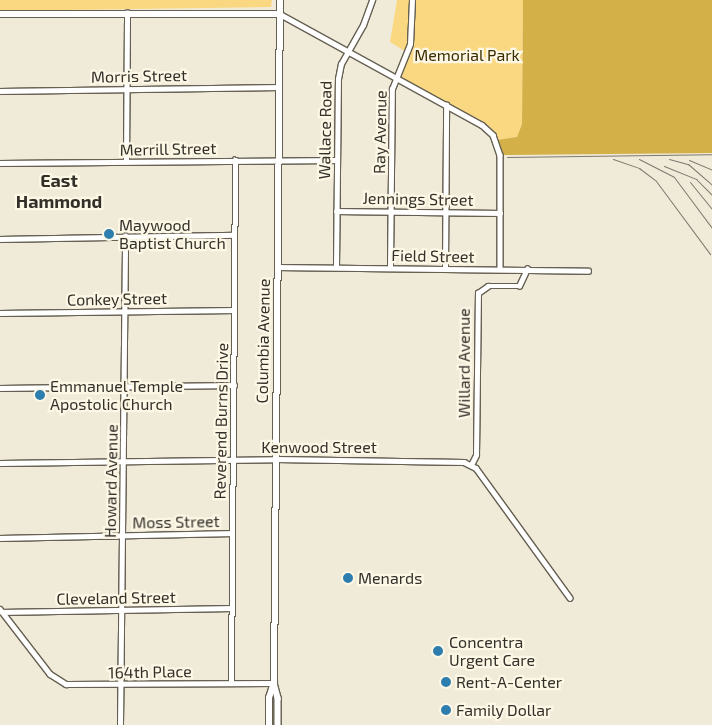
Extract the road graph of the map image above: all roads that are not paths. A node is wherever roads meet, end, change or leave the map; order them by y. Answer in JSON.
{"nodes":[{"id":1,"x":280,"y":0,"type":"edge"},
{"id":2,"x":372,"y":0,"type":"edge"},
{"id":3,"x":412,"y":0,"type":"edge"},
{"id":4,"x":127,"y":13,"type":"junction"},
{"id":5,"x":0,"y":14,"type":"edge"},
{"id":6,"x":280,"y":14,"type":"junction"},
{"id":7,"x":349,"y":50,"type":"junction"},
{"id":8,"x":396,"y":77,"type":"junction"},
{"id":9,"x":279,"y":87,"type":"junction"},
{"id":10,"x":126,"y":89,"type":"junction"},
{"id":11,"x":0,"y":91,"type":"edge"},
{"id":12,"x":446,"y":105,"type":"junction"},
{"id":13,"x":279,"y":159,"type":"junction"},
{"id":14,"x":235,"y":160,"type":"junction"},
{"id":15,"x":337,"y":160,"type":"junction"},
{"id":16,"x":126,"y":162,"type":"junction"},
{"id":17,"x":0,"y":163,"type":"edge"},
{"id":18,"x":336,"y":211,"type":"junction"},
{"id":19,"x":391,"y":212,"type":"junction"},
{"id":20,"x":445,"y":212,"type":"junction"},
{"id":21,"x":500,"y":213,"type":"junction"},
{"id":22,"x":234,"y":235,"type":"junction"},
{"id":23,"x":125,"y":236,"type":"junction"},
{"id":24,"x":0,"y":239,"type":"edge"},
{"id":25,"x":278,"y":267,"type":"junction"},
{"id":26,"x":336,"y":268,"type":"junction"},
{"id":27,"x":390,"y":268,"type":"junction"},
{"id":28,"x":445,"y":268,"type":"junction"},
{"id":29,"x":500,"y":269,"type":"junction"},
{"id":30,"x":527,"y":269,"type":"junction"},
{"id":31,"x":588,"y":271,"type":"dead end"},
{"id":32,"x":234,"y":310,"type":"junction"},
{"id":33,"x":125,"y":311,"type":"junction"},
{"id":34,"x":0,"y":313,"type":"edge"},
{"id":35,"x":234,"y":385,"type":"junction"},
{"id":36,"x":124,"y":386,"type":"junction"},
{"id":37,"x":0,"y":388,"type":"edge"},
{"id":38,"x":276,"y":459,"type":"junction"},
{"id":39,"x":233,"y":460,"type":"junction"},
{"id":40,"x":123,"y":461,"type":"junction"},
{"id":41,"x":0,"y":463,"type":"edge"},
{"id":42,"x":471,"y":465,"type":"junction"},
{"id":43,"x":232,"y":534,"type":"junction"},
{"id":44,"x":123,"y":536,"type":"junction"},
{"id":45,"x":0,"y":538,"type":"edge"},
{"id":46,"x":570,"y":598,"type":"dead end"},
{"id":47,"x":231,"y":608,"type":"junction"},
{"id":48,"x":122,"y":610,"type":"junction"},
{"id":49,"x":1,"y":611,"type":"edge"},
{"id":50,"x":231,"y":683,"type":"junction"},
{"id":51,"x":274,"y":683,"type":"junction"},
{"id":52,"x":121,"y":685,"type":"junction"},
{"id":53,"x":120,"y":725,"type":"edge"},
{"id":54,"x":269,"y":725,"type":"edge"},
{"id":55,"x":278,"y":725,"type":"edge"}],
"edges":[{"from":1,"to":6,"type":"street","name":"Columbia Avenue"},
{"from":2,"to":7,"type":"street","name":"Wallace Road"},
{"from":3,"to":8,"type":"street","name":"Ray Avenue"},
{"from":4,"to":5,"type":"street"},
{"from":4,"to":6,"type":"street"},
{"from":4,"to":10,"type":"street"},
{"from":6,"to":7,"type":"street"},
{"from":6,"to":9,"type":"street","name":"Columbia Avenue"},
{"from":7,"to":8,"type":"street"},
{"from":7,"to":15,"type":"street","name":"Wallace Road"},
{"from":8,"to":12,"type":"street"},
{"from":8,"to":19,"type":"street","name":"Ray Avenue"},
{"from":9,"to":10,"type":"street","name":"Morris Street"},
{"from":9,"to":13,"type":"street","name":"Columbia Avenue"},
{"from":10,"to":11,"type":"street","name":"Morris Street"},
{"from":10,"to":16,"type":"street"},
{"from":12,"to":20,"type":"street"},
{"from":12,"to":21,"type":"street"},
{"from":13,"to":14,"type":"street","name":"Merrill Street"},
{"from":13,"to":15,"type":"street","name":"Merrill Street"},
{"from":13,"to":25,"type":"street","name":"Columbia Avenue"},
{"from":14,"to":16,"type":"street","name":"Merrill Street"},
{"from":14,"to":22,"type":"street","name":"Reverend Burns Drive"},
{"from":15,"to":18,"type":"street","name":"Wallace Road"},
{"from":16,"to":17,"type":"street","name":"Merrill Street"},
{"from":18,"to":19,"type":"street","name":"Jennings Street"},
{"from":18,"to":26,"type":"street","name":"Wallace Road"},
{"from":19,"to":20,"type":"street","name":"Jennings Street"},
{"from":19,"to":27,"type":"street","name":"Ray Avenue"},
{"from":20,"to":21,"type":"street","name":"Jennings Street"},
{"from":20,"to":28,"type":"street"},
{"from":21,"to":29,"type":"street"},
{"from":22,"to":23,"type":"street"},
{"from":22,"to":32,"type":"street","name":"Reverend Burns Drive"},
{"from":23,"to":24,"type":"street"},
{"from":23,"to":33,"type":"street","name":"Howard Avenue"},
{"from":25,"to":26,"type":"street","name":"Field Street"},
{"from":25,"to":38,"type":"street","name":"Columbia Avenue"},
{"from":26,"to":27,"type":"street","name":"Field Street"},
{"from":27,"to":28,"type":"street","name":"Field Street"},
{"from":28,"to":29,"type":"street","name":"Field Street"},
{"from":29,"to":30,"type":"street","name":"Field Street"},
{"from":30,"to":31,"type":"street","name":"Field Street"},
{"from":30,"to":42,"type":"street","name":"Willard Avenue"},
{"from":32,"to":33,"type":"street","name":"Conkey Street"},
{"from":32,"to":35,"type":"street","name":"Reverend Burns Drive"},
{"from":33,"to":34,"type":"street","name":"Conkey Street"},
{"from":33,"to":36,"type":"street","name":"Howard Avenue"},
{"from":35,"to":36,"type":"street"},
{"from":35,"to":39,"type":"street","name":"Reverend Burns Drive"},
{"from":36,"to":37,"type":"street"},
{"from":36,"to":40,"type":"street","name":"Howard Avenue"},
{"from":38,"to":39,"type":"street","name":"Kenwood Street"},
{"from":38,"to":42,"type":"street","name":"Kenwood Street"},
{"from":38,"to":51,"type":"street","name":"Columbia Avenue"},
{"from":39,"to":40,"type":"street","name":"Kenwood Street"},
{"from":39,"to":43,"type":"street","name":"Reverend Burns Drive"},
{"from":40,"to":41,"type":"street","name":"Kenwood Street"},
{"from":40,"to":44,"type":"street","name":"Howard Avenue"},
{"from":42,"to":46,"type":"street"},
{"from":43,"to":44,"type":"street","name":"Moss Street"},
{"from":43,"to":47,"type":"street","name":"Reverend Burns Drive"},
{"from":44,"to":45,"type":"street","name":"Moss Street"},
{"from":44,"to":48,"type":"street","name":"Howard Avenue"},
{"from":47,"to":48,"type":"street","name":"Cleveland Street"},
{"from":47,"to":50,"type":"street","name":"Reverend Burns Drive"},
{"from":48,"to":49,"type":"street","name":"Cleveland Street"},
{"from":48,"to":52,"type":"street","name":"Howard Avenue"},
{"from":49,"to":52,"type":"street","name":"164th Place"},
{"from":50,"to":51,"type":"street","name":"164th Place"},
{"from":50,"to":52,"type":"street","name":"164th Place"},
{"from":51,"to":54,"type":"street","name":"Columbia Avenue"},
{"from":51,"to":55,"type":"street","name":"Columbia Avenue"},
{"from":52,"to":53,"type":"street","name":"Howard Avenue"}]}
